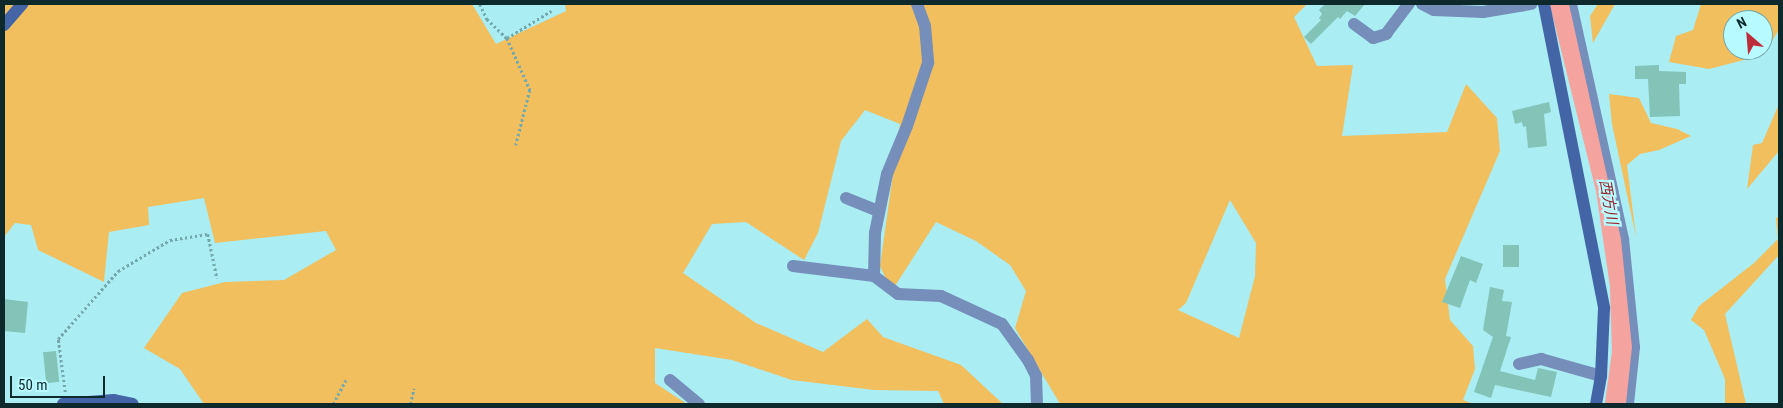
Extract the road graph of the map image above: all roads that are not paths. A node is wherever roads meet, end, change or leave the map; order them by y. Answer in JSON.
{"nodes":[{"id":1,"x":22,"y":4,"type":"edge"},
{"id":2,"x":917,"y":4,"type":"edge"},
{"id":3,"x":1409,"y":4,"type":"edge"},
{"id":4,"x":1422,"y":4,"type":"edge"},
{"id":5,"x":1531,"y":4,"type":"edge"},
{"id":6,"x":1544,"y":4,"type":"edge"},
{"id":7,"x":1573,"y":4,"type":"edge"},
{"id":8,"x":1354,"y":24,"type":"dead end"},
{"id":9,"x":4,"y":25,"type":"edge"},
{"id":10,"x":846,"y":198,"type":"dead end"},
{"id":11,"x":878,"y":211,"type":"junction"},
{"id":12,"x":793,"y":266,"type":"dead end"},
{"id":13,"x":874,"y":276,"type":"junction"},
{"id":14,"x":1519,"y":364,"type":"dead end"},
{"id":15,"x":1601,"y":376,"type":"junction"},
{"id":16,"x":670,"y":380,"type":"dead end"},
{"id":17,"x":63,"y":404,"type":"edge"},
{"id":18,"x":66,"y":404,"type":"edge"},
{"id":19,"x":133,"y":404,"type":"edge"},
{"id":20,"x":699,"y":404,"type":"edge"},
{"id":21,"x":1037,"y":404,"type":"edge"},
{"id":22,"x":1596,"y":404,"type":"edge"},
{"id":23,"x":1630,"y":404,"type":"edge"}],
"edges":[{"from":1,"to":9,"type":"street"},
{"from":2,"to":11,"type":"street"},
{"from":3,"to":8,"type":"street"},
{"from":4,"to":5,"type":"street"},
{"from":6,"to":15,"type":"street"},
{"from":7,"to":23,"type":"lane"},
{"from":10,"to":11,"type":"street"},
{"from":11,"to":13,"type":"street"},
{"from":12,"to":13,"type":"street"},
{"from":13,"to":21,"type":"street"},
{"from":14,"to":15,"type":"street"},
{"from":15,"to":22,"type":"street"},
{"from":16,"to":20,"type":"street"},
{"from":17,"to":18,"type":"street"},
{"from":18,"to":19,"type":"street"}]}
